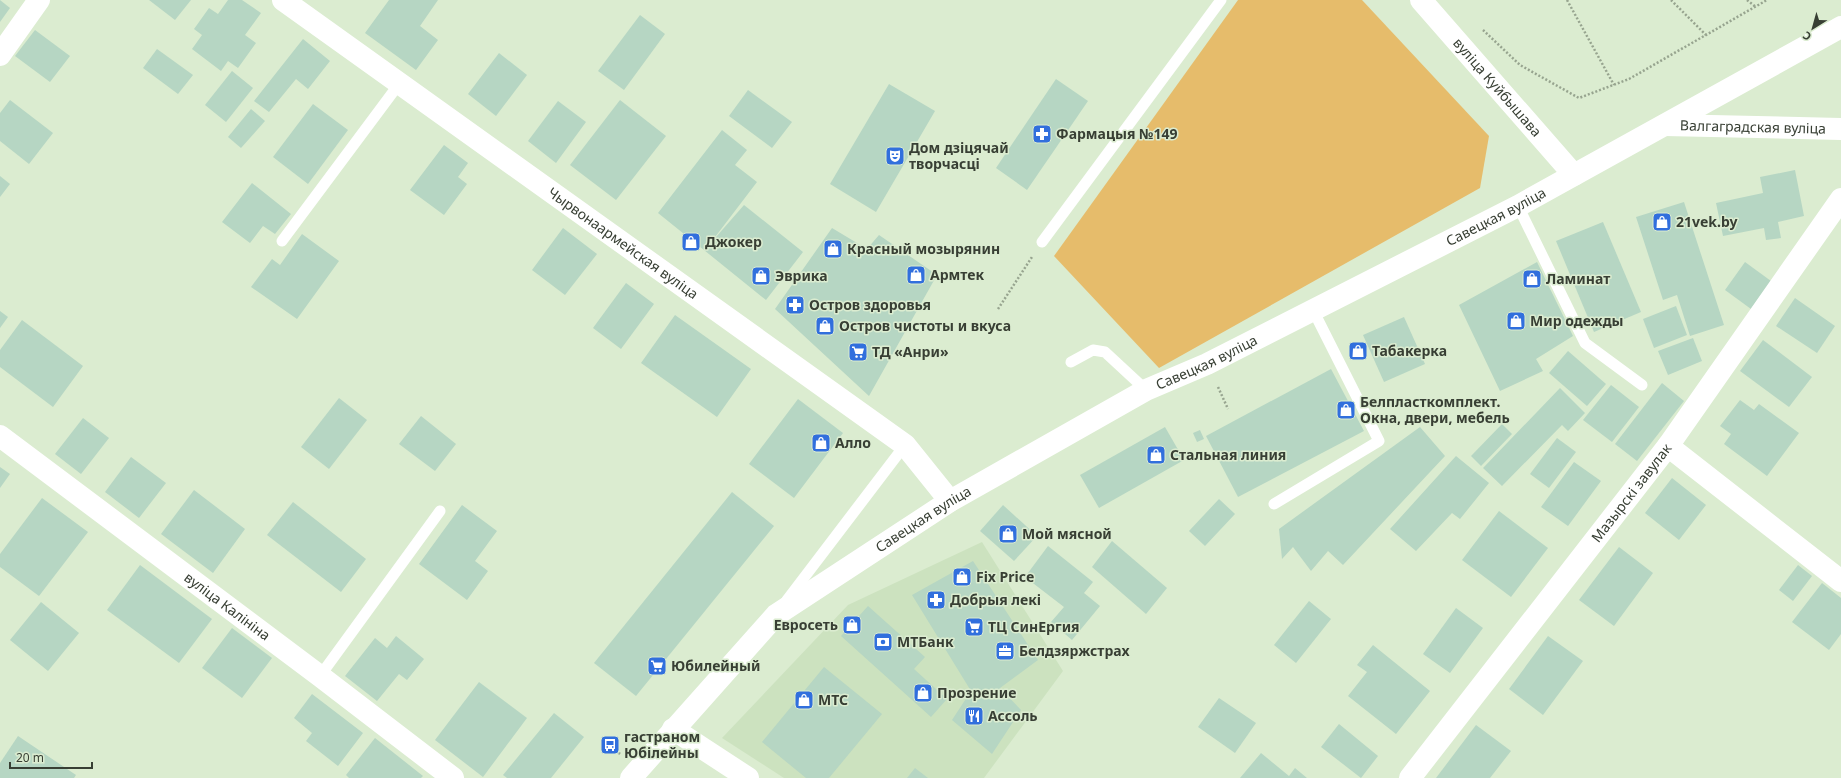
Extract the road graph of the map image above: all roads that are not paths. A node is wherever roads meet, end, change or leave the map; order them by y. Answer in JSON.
{"nodes":[{"id":1,"x":39,"y":0,"type":"edge"},
{"id":2,"x":283,"y":0,"type":"edge"},
{"id":3,"x":1221,"y":0,"type":"edge"},
{"id":4,"x":1421,"y":0,"type":"edge"},
{"id":5,"x":1841,"y":27,"type":"edge"},
{"id":6,"x":0,"y":55,"type":"edge"},
{"id":7,"x":398,"y":84,"type":"junction"},
{"id":8,"x":1665,"y":125,"type":"junction"},
{"id":9,"x":1841,"y":129,"type":"edge"},
{"id":10,"x":1574,"y":175,"type":"junction"},
{"id":11,"x":1841,"y":199,"type":"edge"},
{"id":12,"x":1518,"y":206,"type":"junction"},
{"id":13,"x":282,"y":241,"type":"dead end"},
{"id":14,"x":1042,"y":242,"type":"road end"},
{"id":15,"x":1313,"y":310,"type":"junction"},
{"id":16,"x":1071,"y":362,"type":"dead end"},
{"id":17,"x":1642,"y":385,"type":"dead end"},
{"id":18,"x":1146,"y":390,"type":"junction"},
{"id":19,"x":0,"y":436,"type":"edge"},
{"id":20,"x":906,"y":445,"type":"junction"},
{"id":21,"x":1668,"y":446,"type":"junction"},
{"id":22,"x":950,"y":501,"type":"junction"},
{"id":23,"x":1274,"y":504,"type":"dead end"},
{"id":24,"x":440,"y":511,"type":"dead end"},
{"id":25,"x":1841,"y":581,"type":"edge"},
{"id":26,"x":776,"y":615,"type":"junction"},
{"id":27,"x":320,"y":676,"type":"junction"},
{"id":28,"x":673,"y":729,"type":"junction"},
{"id":29,"x":453,"y":778,"type":"edge"},
{"id":30,"x":631,"y":778,"type":"edge"},
{"id":31,"x":748,"y":778,"type":"edge"},
{"id":32,"x":1410,"y":778,"type":"edge"}],
"edges":[{"from":1,"to":6,"type":"street"},
{"from":2,"to":7,"type":"street","name":"Чырвонаармейская вуліца"},
{"from":3,"to":14,"type":"lane"},
{"from":4,"to":10,"type":"street","name":"вуліца Куйбышава"},
{"from":5,"to":8,"type":"street","name":"Савецкая вуліца"},
{"from":7,"to":13,"type":"lane"},
{"from":7,"to":20,"type":"street","name":"Чырвонаармейская вуліца"},
{"from":8,"to":9,"type":"street","name":"Валгаградская вуліца"},
{"from":8,"to":10,"type":"street","name":"Савецкая вуліца"},
{"from":10,"to":12,"type":"street","name":"Савецкая вуліца"},
{"from":11,"to":21,"type":"street","name":"Мазырскі завулак"},
{"from":12,"to":15,"type":"street","name":"Савецкая вуліца"},
{"from":12,"to":17,"type":"lane"},
{"from":15,"to":18,"type":"street","name":"Савецкая вуліца"},
{"from":15,"to":23,"type":"lane"},
{"from":16,"to":18,"type":"lane"},
{"from":18,"to":22,"type":"street","name":"Савецкая вуліца"},
{"from":19,"to":27,"type":"street","name":"вуліца Калініна"},
{"from":20,"to":22,"type":"street","name":"Чырвонаармейская вуліца"},
{"from":20,"to":26,"type":"lane"},
{"from":21,"to":25,"type":"street"},
{"from":21,"to":32,"type":"street","name":"Мазырскі завулак"},
{"from":22,"to":26,"type":"street","name":"Савецкая вуліца"},
{"from":24,"to":27,"type":"lane"},
{"from":26,"to":28,"type":"street","name":"Савецкая вуліца"},
{"from":27,"to":29,"type":"street","name":"вуліца Калініна"},
{"from":28,"to":30,"type":"street","name":"Савецкая вуліца"},
{"from":28,"to":31,"type":"street"}]}
